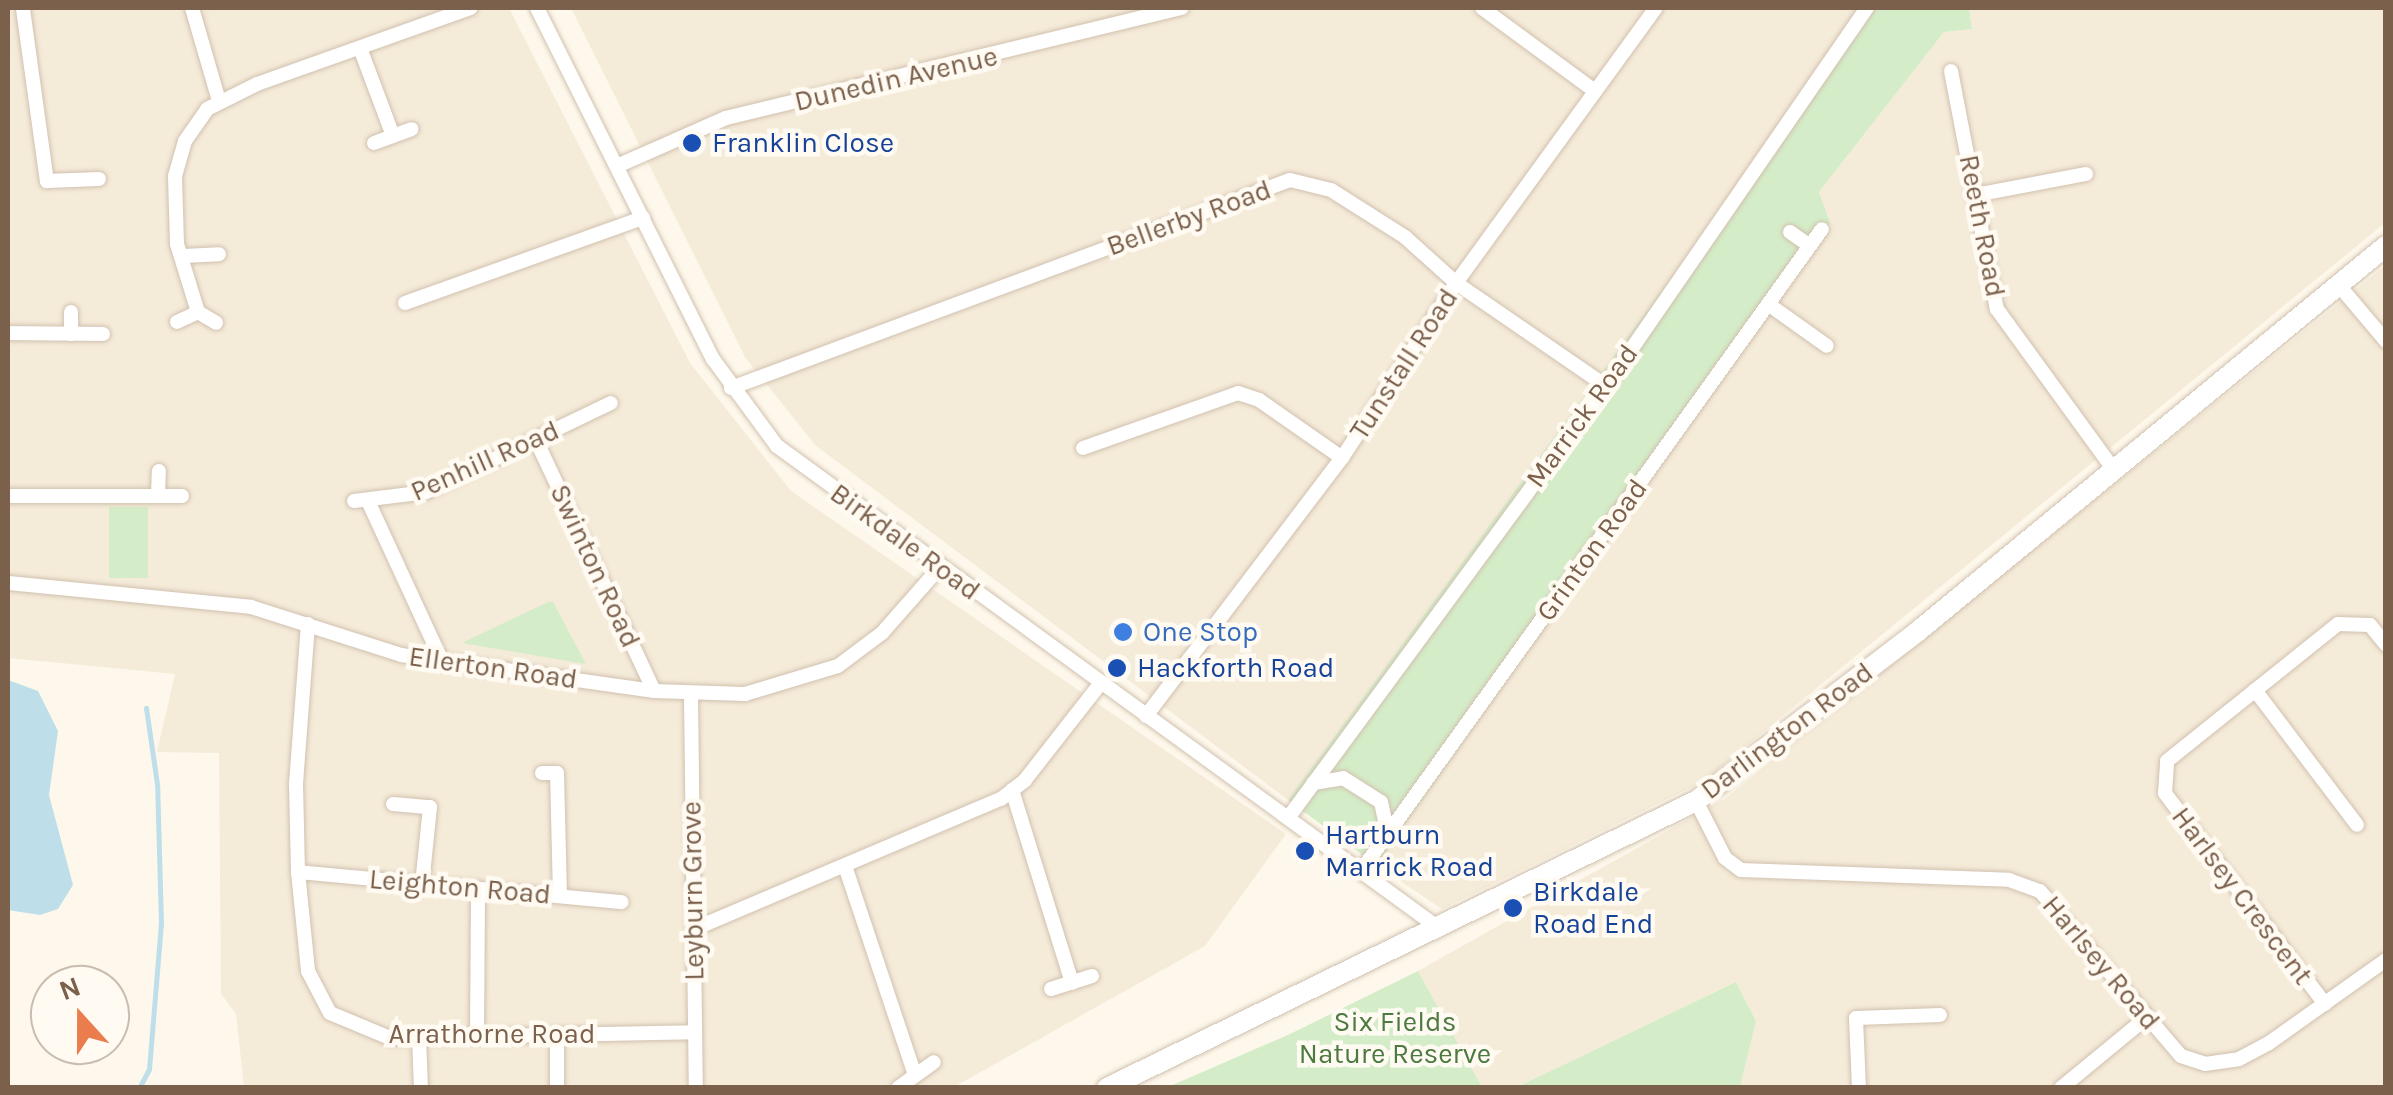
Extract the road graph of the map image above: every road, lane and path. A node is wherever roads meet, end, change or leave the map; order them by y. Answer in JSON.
{"nodes":[{"id":1,"x":23,"y":8,"type":"edge"},
{"id":2,"x":192,"y":8,"type":"edge"},
{"id":3,"x":471,"y":8,"type":"edge"},
{"id":4,"x":537,"y":8,"type":"edge"},
{"id":5,"x":1182,"y":8,"type":"edge"},
{"id":6,"x":1482,"y":8,"type":"edge"},
{"id":7,"x":1656,"y":8,"type":"edge"},
{"id":8,"x":1867,"y":8,"type":"edge"},
{"id":9,"x":8,"y":10,"type":"edge"},
{"id":10,"x":360,"y":48,"type":"junction"},
{"id":11,"x":1951,"y":70,"type":"dead end"},
{"id":12,"x":1594,"y":91,"type":"junction"},
{"id":13,"x":219,"y":101,"type":"junction"},
{"id":14,"x":412,"y":129,"type":"dead end"},
{"id":15,"x":393,"y":136,"type":"junction"},
{"id":16,"x":374,"y":143,"type":"dead end"},
{"id":17,"x":616,"y":166,"type":"junction"},
{"id":18,"x":2086,"y":174,"type":"dead end"},
{"id":19,"x":98,"y":179,"type":"dead end"},
{"id":20,"x":1975,"y":195,"type":"junction"},
{"id":21,"x":643,"y":218,"type":"junction"},
{"id":22,"x":1822,"y":229,"type":"dead end"},
{"id":23,"x":1790,"y":232,"type":"dead end"},
{"id":24,"x":1810,"y":246,"type":"junction"},
{"id":25,"x":2386,"y":246,"type":"edge"},
{"id":26,"x":219,"y":254,"type":"dead end"},
{"id":27,"x":184,"y":256,"type":"junction"},
{"id":28,"x":1456,"y":283,"type":"junction"},
{"id":29,"x":2336,"y":283,"type":"junction"},
{"id":30,"x":406,"y":302,"type":"dead end"},
{"id":31,"x":1768,"y":304,"type":"junction"},
{"id":32,"x":71,"y":312,"type":"dead end"},
{"id":33,"x":198,"y":312,"type":"junction"},
{"id":34,"x":177,"y":322,"type":"dead end"},
{"id":35,"x":216,"y":322,"type":"dead end"},
{"id":36,"x":8,"y":333,"type":"edge"},
{"id":37,"x":71,"y":334,"type":"junction"},
{"id":38,"x":103,"y":334,"type":"dead end"},
{"id":39,"x":2386,"y":341,"type":"edge"},
{"id":40,"x":1827,"y":346,"type":"dead end"},
{"id":41,"x":1606,"y":386,"type":"junction"},
{"id":42,"x":731,"y":388,"type":"junction"},
{"id":43,"x":611,"y":403,"type":"dead end"},
{"id":44,"x":536,"y":440,"type":"junction"},
{"id":45,"x":1083,"y":448,"type":"dead end"},
{"id":46,"x":1342,"y":458,"type":"junction"},
{"id":47,"x":2111,"y":466,"type":"junction"},
{"id":48,"x":159,"y":471,"type":"dead end"},
{"id":49,"x":158,"y":495,"type":"junction"},
{"id":50,"x":8,"y":496,"type":"edge"},
{"id":51,"x":182,"y":496,"type":"dead end"},
{"id":52,"x":940,"y":567,"type":"junction"},
{"id":53,"x":8,"y":583,"type":"edge"},
{"id":54,"x":308,"y":624,"type":"junction"},
{"id":55,"x":2386,"y":645,"type":"edge"},
{"id":56,"x":442,"y":661,"type":"junction"},
{"id":57,"x":1100,"y":684,"type":"junction"},
{"id":58,"x":2255,"y":690,"type":"junction"},
{"id":59,"x":654,"y":691,"type":"junction"},
{"id":60,"x":690,"y":695,"type":"junction"},
{"id":61,"x":1146,"y":716,"type":"junction"},
{"id":62,"x":542,"y":772,"type":"dead end"},
{"id":63,"x":1312,"y":783,"type":"junction"},
{"id":64,"x":1012,"y":790,"type":"junction"},
{"id":65,"x":1696,"y":801,"type":"junction"},
{"id":66,"x":392,"y":804,"type":"dead end"},
{"id":67,"x":1288,"y":818,"type":"junction"},
{"id":68,"x":2357,"y":825,"type":"dead end"},
{"id":69,"x":1388,"y":836,"type":"junction"},
{"id":70,"x":844,"y":866,"type":"junction"},
{"id":71,"x":1361,"y":871,"type":"junction"},
{"id":72,"x":298,"y":872,"type":"junction"},
{"id":73,"x":422,"y":884,"type":"junction"},
{"id":74,"x":478,"y":889,"type":"junction"},
{"id":75,"x":560,"y":896,"type":"junction"},
{"id":76,"x":622,"y":902,"type":"dead end"},
{"id":77,"x":1441,"y":929,"type":"junction"},
{"id":78,"x":694,"y":930,"type":"junction"},
{"id":79,"x":2386,"y":960,"type":"edge"},
{"id":80,"x":1092,"y":976,"type":"dead end"},
{"id":81,"x":1072,"y":983,"type":"junction"},
{"id":82,"x":1051,"y":989,"type":"dead end"},
{"id":83,"x":2325,"y":1004,"type":"junction"},
{"id":84,"x":1940,"y":1015,"type":"dead end"},
{"id":85,"x":2146,"y":1018,"type":"junction"},
{"id":86,"x":695,"y":1032,"type":"junction"},
{"id":87,"x":557,"y":1034,"type":"junction"},
{"id":88,"x":478,"y":1036,"type":"junction"},
{"id":89,"x":419,"y":1037,"type":"junction"},
{"id":90,"x":934,"y":1062,"type":"dead end"},
{"id":91,"x":915,"y":1076,"type":"junction"},
{"id":92,"x":421,"y":1088,"type":"edge"},
{"id":93,"x":558,"y":1088,"type":"edge"},
{"id":94,"x":696,"y":1088,"type":"edge"},
{"id":95,"x":898,"y":1088,"type":"edge"},
{"id":96,"x":1107,"y":1088,"type":"edge"},
{"id":97,"x":1859,"y":1088,"type":"edge"},
{"id":98,"x":2061,"y":1088,"type":"edge"}],
"edges":[{"from":1,"to":9,"type":"street"},
{"from":1,"to":19,"type":"street"},
{"from":2,"to":13,"type":"street"},
{"from":3,"to":10,"type":"street"},
{"from":4,"to":17,"type":"street","name":"Birkdale Road"},
{"from":5,"to":17,"type":"street","name":"Dunedin Avenue"},
{"from":6,"to":12,"type":"street"},
{"from":7,"to":12,"type":"street","name":"Tunstall Road"},
{"from":8,"to":41,"type":"street","name":"Marrick Road"},
{"from":10,"to":13,"type":"street"},
{"from":10,"to":15,"type":"street"},
{"from":11,"to":20,"type":"street","name":"Reeth Road"},
{"from":12,"to":28,"type":"street","name":"Tunstall Road"},
{"from":13,"to":27,"type":"street"},
{"from":14,"to":15,"type":"street"},
{"from":15,"to":16,"type":"street"},
{"from":17,"to":21,"type":"street","name":"Birkdale Road"},
{"from":18,"to":20,"type":"street"},
{"from":20,"to":47,"type":"street","name":"Reeth Road"},
{"from":21,"to":30,"type":"street"},
{"from":21,"to":42,"type":"street","name":"Birkdale Road"},
{"from":22,"to":24,"type":"street","name":"Grinton Road"},
{"from":23,"to":24,"type":"street"},
{"from":24,"to":31,"type":"street","name":"Grinton Road"},
{"from":25,"to":29,"type":"street","name":"Darlington Road"},
{"from":26,"to":27,"type":"street"},
{"from":27,"to":33,"type":"street"},
{"from":28,"to":41,"type":"street","name":"Bellerby Road"},
{"from":28,"to":42,"type":"street","name":"Bellerby Road"},
{"from":28,"to":46,"type":"street","name":"Tunstall Road"},
{"from":29,"to":39,"type":"street"},
{"from":29,"to":47,"type":"street","name":"Darlington Road"},
{"from":31,"to":40,"type":"street"},
{"from":31,"to":69,"type":"street","name":"Grinton Road"},
{"from":32,"to":37,"type":"street"},
{"from":33,"to":34,"type":"street"},
{"from":33,"to":35,"type":"street"},
{"from":36,"to":37,"type":"street"},
{"from":37,"to":38,"type":"street"},
{"from":41,"to":63,"type":"street","name":"Marrick Road"},
{"from":42,"to":52,"type":"street","name":"Birkdale Road"},
{"from":43,"to":44,"type":"street","name":"Penhill Road"},
{"from":44,"to":56,"type":"street","name":"Penhill Road"},
{"from":44,"to":59,"type":"street","name":"Swinton Road"},
{"from":45,"to":46,"type":"street"},
{"from":46,"to":61,"type":"street","name":"Tunstall Road"},
{"from":47,"to":65,"type":"street","name":"Darlington Road"},
{"from":48,"to":49,"type":"street"},
{"from":49,"to":50,"type":"street"},
{"from":49,"to":51,"type":"street"},
{"from":52,"to":57,"type":"street","name":"Birkdale Road"},
{"from":52,"to":60,"type":"street","name":"Ellerton Road"},
{"from":53,"to":54,"type":"street","name":"Ellerton Road"},
{"from":54,"to":56,"type":"street","name":"Ellerton Road"},
{"from":54,"to":72,"type":"street","name":"Arrathorne Road"},
{"from":55,"to":58,"type":"street","name":"Harlsey Crescent"},
{"from":56,"to":59,"type":"street","name":"Ellerton Road"},
{"from":57,"to":61,"type":"street","name":"Birkdale Road"},
{"from":57,"to":64,"type":"street"},
{"from":58,"to":68,"type":"street"},
{"from":58,"to":83,"type":"street","name":"Harlsey Crescent"},
{"from":59,"to":60,"type":"street","name":"Ellerton Road"},
{"from":60,"to":78,"type":"street","name":"Leyburn Grove"},
{"from":61,"to":67,"type":"street","name":"Birkdale Road"},
{"from":62,"to":75,"type":"street"},
{"from":63,"to":67,"type":"street","name":"Marrick Road"},
{"from":63,"to":69,"type":"street"},
{"from":64,"to":70,"type":"street"},
{"from":64,"to":81,"type":"street"},
{"from":65,"to":77,"type":"street","name":"Darlington Road"},
{"from":65,"to":85,"type":"street","name":"Harlsey Road"},
{"from":66,"to":73,"type":"street"},
{"from":67,"to":71,"type":"street","name":"Birkdale Road"},
{"from":69,"to":71,"type":"street","name":"Grinton Road"},
{"from":70,"to":78,"type":"street"},
{"from":70,"to":91,"type":"street"},
{"from":71,"to":77,"type":"street","name":"Birkdale Road"},
{"from":72,"to":73,"type":"street","name":"Leighton Road"},
{"from":72,"to":89,"type":"street","name":"Arrathorne Road"},
{"from":73,"to":74,"type":"street","name":"Leighton Road"},
{"from":74,"to":75,"type":"street","name":"Leighton Road"},
{"from":74,"to":88,"type":"street"},
{"from":75,"to":76,"type":"street","name":"Leighton Road"},
{"from":77,"to":96,"type":"street","name":"Darlington Road"},
{"from":78,"to":86,"type":"street","name":"Leyburn Grove"},
{"from":79,"to":83,"type":"street","name":"Harlsey Road"},
{"from":80,"to":81,"type":"street"},
{"from":81,"to":82,"type":"street"},
{"from":83,"to":85,"type":"street","name":"Harlsey Road"},
{"from":84,"to":97,"type":"street"},
{"from":85,"to":98,"type":"street"},
{"from":86,"to":87,"type":"street","name":"Arrathorne Road"},
{"from":86,"to":94,"type":"street","name":"Leyburn Grove"},
{"from":87,"to":88,"type":"street","name":"Arrathorne Road"},
{"from":87,"to":93,"type":"street"},
{"from":88,"to":89,"type":"street","name":"Arrathorne Road"},
{"from":89,"to":92,"type":"street"},
{"from":90,"to":91,"type":"street"},
{"from":91,"to":95,"type":"street"}]}
